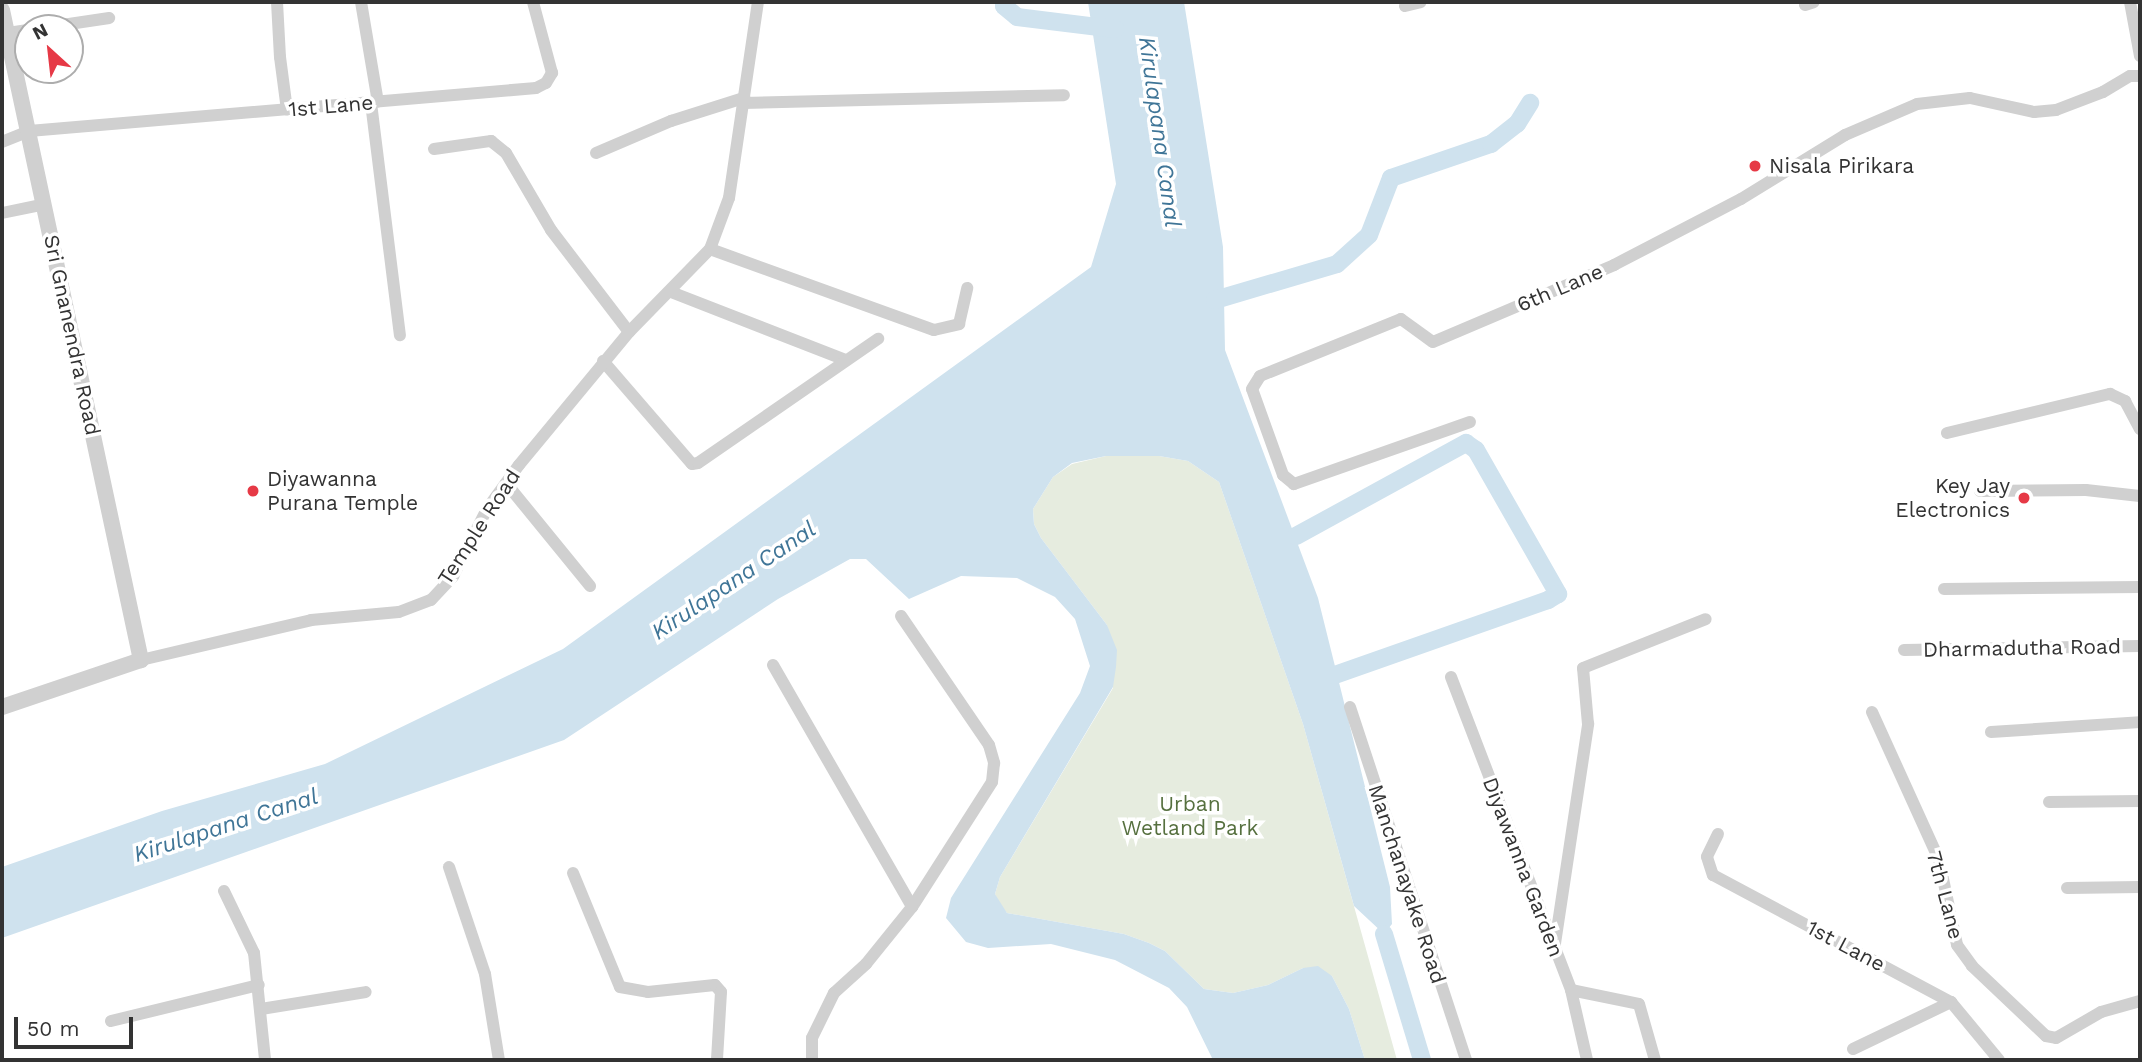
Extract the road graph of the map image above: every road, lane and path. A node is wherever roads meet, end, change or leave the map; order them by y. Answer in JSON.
{"nodes":[{"id":1,"x":277,"y":2,"type":"edge"},
{"id":2,"x":533,"y":2,"type":"edge"},
{"id":3,"x":758,"y":2,"type":"edge"},
{"id":4,"x":1421,"y":2,"type":"edge"},
{"id":5,"x":2130,"y":2,"type":"edge"},
{"id":6,"x":366,"y":3,"type":"edge"},
{"id":7,"x":1405,"y":6,"type":"dead end"},
{"id":8,"x":2,"y":14,"type":"edge"},
{"id":9,"x":109,"y":18,"type":"dead end"},
{"id":10,"x":84,"y":22,"type":"edge"},
{"id":11,"x":14,"y":32,"type":"edge"},
{"id":12,"x":8,"y":33,"type":"junction"},
{"id":13,"x":2140,"y":56,"type":"edge"},
{"id":14,"x":2140,"y":76,"type":"edge"},
{"id":15,"x":1064,"y":95,"type":"dead end"},
{"id":16,"x":743,"y":100,"type":"junction"},
{"id":17,"x":374,"y":103,"type":"junction"},
{"id":18,"x":287,"y":110,"type":"junction"},
{"id":19,"x":29,"y":131,"type":"junction"},
{"id":20,"x":2,"y":142,"type":"edge"},
{"id":21,"x":434,"y":149,"type":"dead end"},
{"id":22,"x":596,"y":153,"type":"dead end"},
{"id":23,"x":45,"y":204,"type":"junction"},
{"id":24,"x":2,"y":213,"type":"edge"},
{"id":25,"x":710,"y":249,"type":"junction"},
{"id":26,"x":967,"y":288,"type":"dead end"},
{"id":27,"x":671,"y":292,"type":"junction"},
{"id":28,"x":629,"y":332,"type":"junction"},
{"id":29,"x":400,"y":335,"type":"dead end"},
{"id":30,"x":878,"y":339,"type":"dead end"},
{"id":31,"x":845,"y":360,"type":"junction"},
{"id":32,"x":603,"y":361,"type":"junction"},
{"id":33,"x":1470,"y":422,"type":"dead end"},
{"id":34,"x":2140,"y":429,"type":"edge"},
{"id":35,"x":1947,"y":433,"type":"dead end"},
{"id":36,"x":506,"y":483,"type":"junction"},
{"id":37,"x":1980,"y":491,"type":"dead end"},
{"id":38,"x":2140,"y":496,"type":"edge"},
{"id":39,"x":590,"y":586,"type":"dead end"},
{"id":40,"x":2140,"y":587,"type":"edge"},
{"id":41,"x":1944,"y":589,"type":"dead end"},
{"id":42,"x":901,"y":616,"type":"dead end"},
{"id":43,"x":1706,"y":619,"type":"dead end"},
{"id":44,"x":2140,"y":646,"type":"edge"},
{"id":45,"x":1904,"y":650,"type":"dead end"},
{"id":46,"x":141,"y":660,"type":"junction"},
{"id":47,"x":773,"y":665,"type":"dead end"},
{"id":48,"x":1451,"y":677,"type":"dead end"},
{"id":49,"x":2,"y":706,"type":"edge"},
{"id":50,"x":1350,"y":707,"type":"dead end"},
{"id":51,"x":1872,"y":712,"type":"dead end"},
{"id":52,"x":2140,"y":722,"type":"edge"},
{"id":53,"x":1991,"y":732,"type":"dead end"},
{"id":54,"x":2140,"y":801,"type":"edge"},
{"id":55,"x":2049,"y":802,"type":"dead end"},
{"id":56,"x":1718,"y":834,"type":"dead end"},
{"id":57,"x":449,"y":867,"type":"dead end"},
{"id":58,"x":573,"y":873,"type":"dead end"},
{"id":59,"x":2140,"y":887,"type":"edge"},
{"id":60,"x":2067,"y":888,"type":"dead end"},
{"id":61,"x":224,"y":891,"type":"dead end"},
{"id":62,"x":912,"y":907,"type":"junction"},
{"id":63,"x":1554,"y":950,"type":"junction"},
{"id":64,"x":259,"y":985,"type":"junction"},
{"id":65,"x":1571,"y":990,"type":"junction"},
{"id":66,"x":366,"y":992,"type":"dead end"},
{"id":67,"x":2140,"y":1001,"type":"edge"},
{"id":68,"x":1951,"y":1002,"type":"junction"},
{"id":69,"x":261,"y":1009,"type":"junction"},
{"id":70,"x":111,"y":1021,"type":"dead end"},
{"id":71,"x":1853,"y":1049,"type":"dead end"},
{"id":72,"x":265,"y":1060,"type":"edge"},
{"id":73,"x":499,"y":1060,"type":"edge"},
{"id":74,"x":717,"y":1060,"type":"edge"},
{"id":75,"x":813,"y":1060,"type":"edge"},
{"id":76,"x":1466,"y":1060,"type":"edge"},
{"id":77,"x":1587,"y":1060,"type":"edge"},
{"id":78,"x":1655,"y":1060,"type":"edge"},
{"id":79,"x":1999,"y":1060,"type":"edge"}],
"edges":[{"from":1,"to":18,"type":"street"},
{"from":2,"to":17,"type":"street","name":"1st Lane"},
{"from":3,"to":16,"type":"street","name":"Temple Road"},
{"from":4,"to":7,"type":"street"},
{"from":5,"to":13,"type":"street"},
{"from":6,"to":17,"type":"street"},
{"from":8,"to":12,"type":"street","name":"Sri Gnanendra Road"},
{"from":9,"to":10,"type":"street"},
{"from":11,"to":12,"type":"street"},
{"from":12,"to":19,"type":"street","name":"Sri Gnanendra Road"},
{"from":14,"to":33,"type":"street","name":"6th Lane"},
{"from":15,"to":16,"type":"street"},
{"from":16,"to":22,"type":"street"},
{"from":16,"to":25,"type":"street","name":"Temple Road"},
{"from":17,"to":18,"type":"street","name":"1st Lane"},
{"from":17,"to":29,"type":"street"},
{"from":18,"to":19,"type":"street","name":"1st Lane"},
{"from":19,"to":20,"type":"street","name":"1st Lane"},
{"from":19,"to":23,"type":"street","name":"Sri Gnanendra Road"},
{"from":21,"to":28,"type":"street"},
{"from":23,"to":24,"type":"street"},
{"from":23,"to":46,"type":"street","name":"Sri Gnanendra Road"},
{"from":25,"to":26,"type":"street"},
{"from":25,"to":27,"type":"street","name":"Temple Road"},
{"from":27,"to":28,"type":"street","name":"Temple Road"},
{"from":27,"to":31,"type":"street"},
{"from":28,"to":32,"type":"street","name":"Temple Road"},
{"from":30,"to":31,"type":"street"},
{"from":31,"to":32,"type":"street"},
{"from":32,"to":36,"type":"street","name":"Temple Road"},
{"from":34,"to":35,"type":"street"},
{"from":36,"to":39,"type":"street"},
{"from":36,"to":46,"type":"street","name":"Temple Road"},
{"from":37,"to":38,"type":"street"},
{"from":40,"to":41,"type":"street"},
{"from":42,"to":62,"type":"street"},
{"from":43,"to":63,"type":"street"},
{"from":44,"to":45,"type":"street","name":"Dharmadutha Road"},
{"from":46,"to":49,"type":"street","name":"Temple Road"},
{"from":47,"to":62,"type":"street"},
{"from":48,"to":63,"type":"street","name":"Diyawanna Garden"},
{"from":50,"to":76,"type":"street","name":"Manchanayake Road"},
{"from":51,"to":67,"type":"street","name":"7th Lane"},
{"from":52,"to":53,"type":"street"},
{"from":54,"to":55,"type":"street"},
{"from":56,"to":68,"type":"street","name":"1st Lane"},
{"from":57,"to":73,"type":"street"},
{"from":58,"to":74,"type":"street"},
{"from":59,"to":60,"type":"street"},
{"from":61,"to":64,"type":"street"},
{"from":62,"to":75,"type":"street"},
{"from":63,"to":65,"type":"street","name":"Diyawanna Garden"},
{"from":64,"to":69,"type":"street"},
{"from":64,"to":70,"type":"street"},
{"from":65,"to":77,"type":"street","name":"Diyawanna Garden"},
{"from":65,"to":78,"type":"street"},
{"from":66,"to":69,"type":"street"},
{"from":68,"to":71,"type":"street"},
{"from":68,"to":79,"type":"street","name":"1st Lane"},
{"from":69,"to":72,"type":"street"}]}
